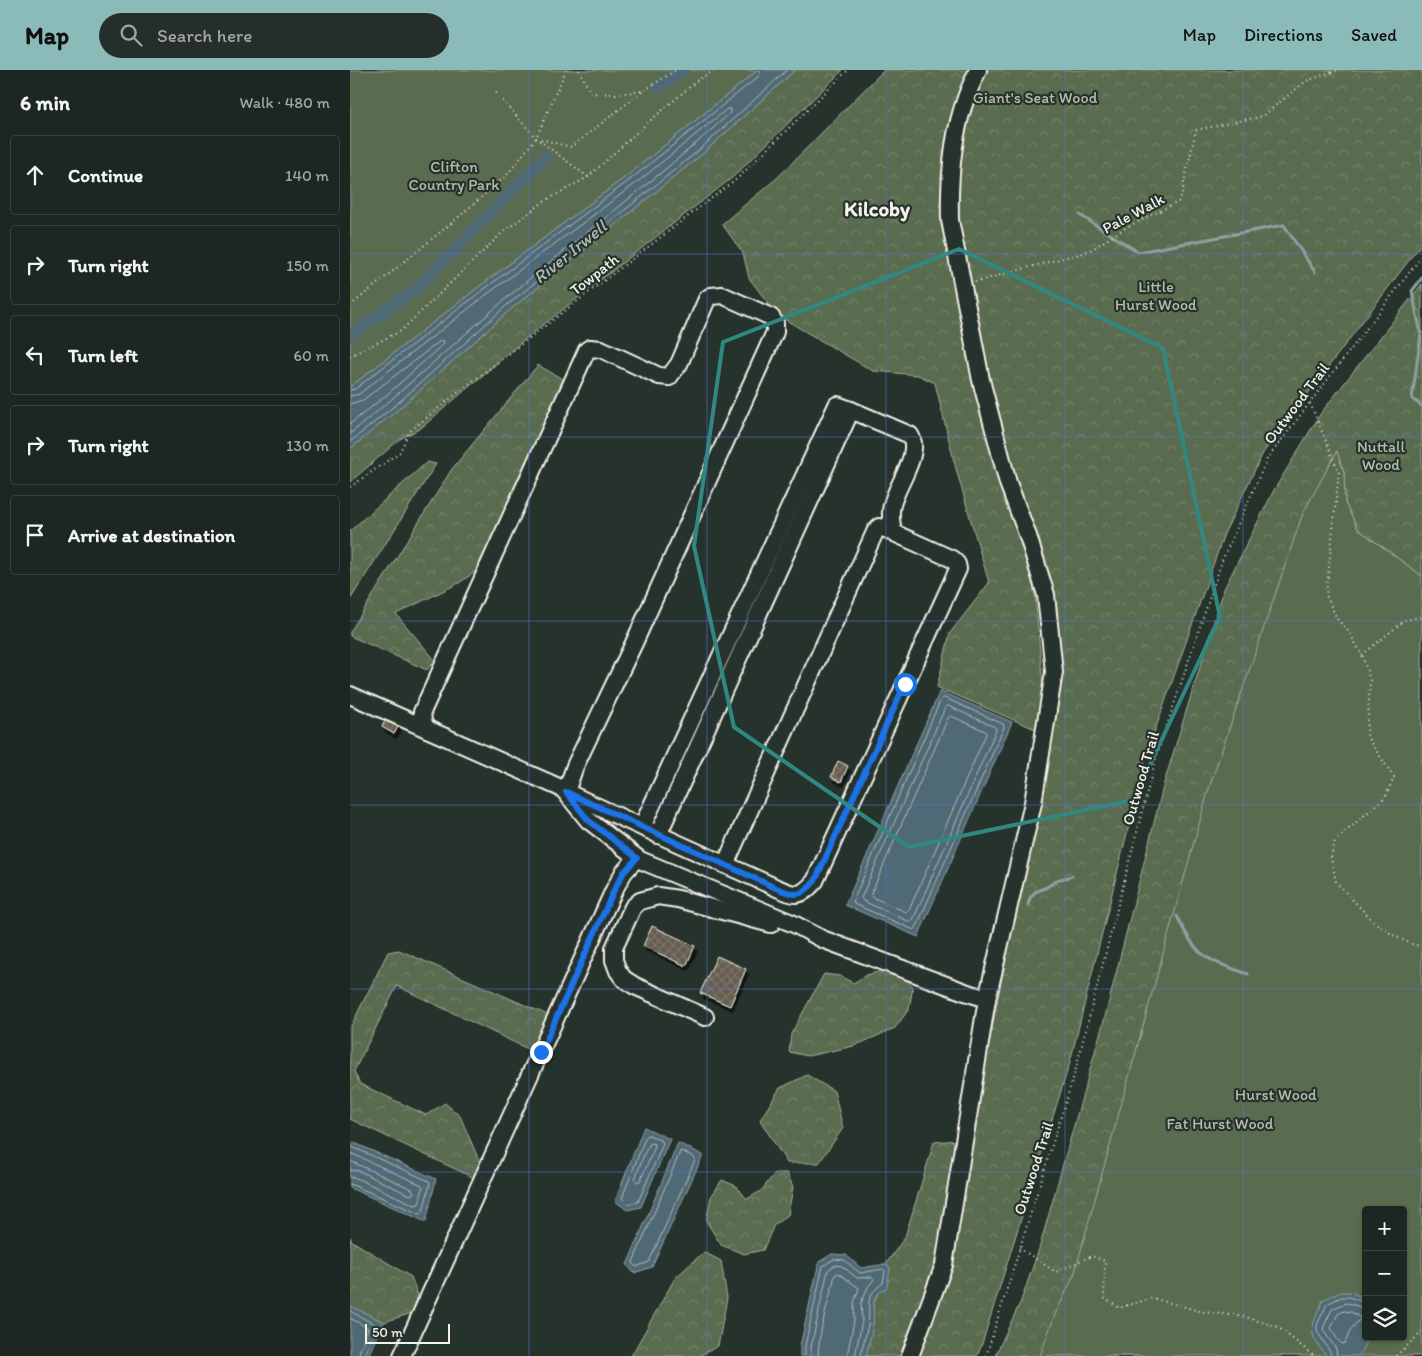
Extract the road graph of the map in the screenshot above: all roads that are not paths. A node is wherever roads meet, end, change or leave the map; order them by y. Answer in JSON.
{"nodes":[{"id":1,"x":978,"y":70,"type":"edge"},
{"id":2,"x":851,"y":410,"type":"junction"},
{"id":3,"x":893,"y":533,"type":"junction"},
{"id":4,"x":350,"y":695,"type":"edge"},
{"id":5,"x":427,"y":729,"type":"junction"},
{"id":6,"x":566,"y":792,"type":"junction"},
{"id":7,"x":642,"y":827,"type":"junction"},
{"id":8,"x":658,"y":835,"type":"junction"},
{"id":9,"x":637,"y":858,"type":"junction"},
{"id":10,"x":724,"y":865,"type":"junction"},
{"id":11,"x":822,"y":939,"type":"junction"},
{"id":12,"x":987,"y":999,"type":"junction"},
{"id":13,"x":705,"y":1017,"type":"dead end"},
{"id":14,"x":402,"y":1356,"type":"edge"},
{"id":15,"x":910,"y":1356,"type":"edge"}],
"edges":[{"from":1,"to":12,"type":"lane"},
{"from":2,"to":3,"type":"lane"},
{"from":2,"to":7,"type":"lane"},
{"from":2,"to":8,"type":"lane"},
{"from":3,"to":10,"type":"lane"},
{"from":3,"to":10,"type":"lane"},
{"from":4,"to":5,"type":"lane"},
{"from":5,"to":6,"type":"lane"},
{"from":5,"to":6,"type":"lane"},
{"from":6,"to":7,"type":"lane"},
{"from":6,"to":9,"type":"lane"},
{"from":7,"to":8,"type":"lane"},
{"from":8,"to":10,"type":"lane"},
{"from":9,"to":11,"type":"lane"},
{"from":9,"to":14,"type":"lane"},
{"from":11,"to":12,"type":"lane"},
{"from":11,"to":13,"type":"lane"},
{"from":12,"to":15,"type":"lane"}]}
